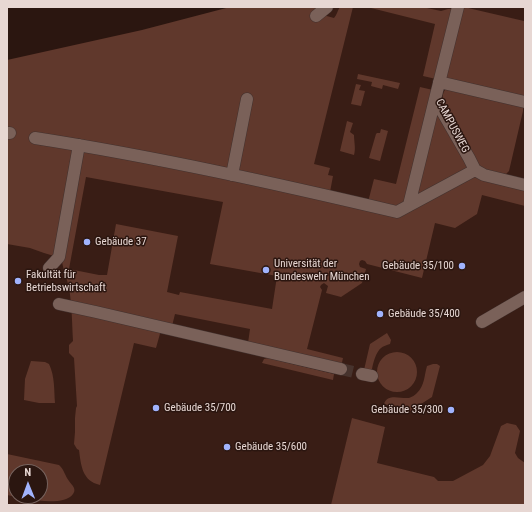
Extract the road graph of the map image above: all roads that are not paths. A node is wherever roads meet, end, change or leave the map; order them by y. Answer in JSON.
{"nodes":[{"id":1,"x":327,"y":7,"type":"edge"},
{"id":2,"x":458,"y":7,"type":"edge"},
{"id":3,"x":316,"y":16,"type":"dead end"},
{"id":4,"x":439,"y":82,"type":"junction"},
{"id":5,"x":247,"y":99,"type":"dead end"},
{"id":6,"x":435,"y":99,"type":"junction"},
{"id":7,"x":525,"y":102,"type":"edge"},
{"id":8,"x":35,"y":138,"type":"dead end"},
{"id":9,"x":79,"y":145,"type":"junction"},
{"id":10,"x":475,"y":170,"type":"junction"},
{"id":11,"x":232,"y":174,"type":"junction"},
{"id":12,"x":525,"y":185,"type":"edge"},
{"id":13,"x":409,"y":205,"type":"junction"},
{"id":14,"x":49,"y":268,"type":"dead end"},
{"id":15,"x":525,"y":297,"type":"edge"},
{"id":16,"x":59,"y":304,"type":"dead end"},
{"id":17,"x":482,"y":322,"type":"dead end"},
{"id":18,"x":341,"y":369,"type":"tunnel mouth"}],
"edges":[{"from":1,"to":3,"type":"street"},
{"from":2,"to":4,"type":"street","name":"CAMPUSWEG"},
{"from":4,"to":6,"type":"street","name":"CAMPUSWEG"},
{"from":4,"to":7,"type":"street"},
{"from":5,"to":11,"type":"street"},
{"from":6,"to":10,"type":"street","name":"CAMPUSWEG"},
{"from":6,"to":13,"type":"street"},
{"from":8,"to":9,"type":"street"},
{"from":9,"to":11,"type":"street"},
{"from":9,"to":14,"type":"street"},
{"from":10,"to":12,"type":"street"},
{"from":10,"to":13,"type":"street"},
{"from":11,"to":13,"type":"street"},
{"from":15,"to":17,"type":"street"},
{"from":16,"to":18,"type":"street"}]}
